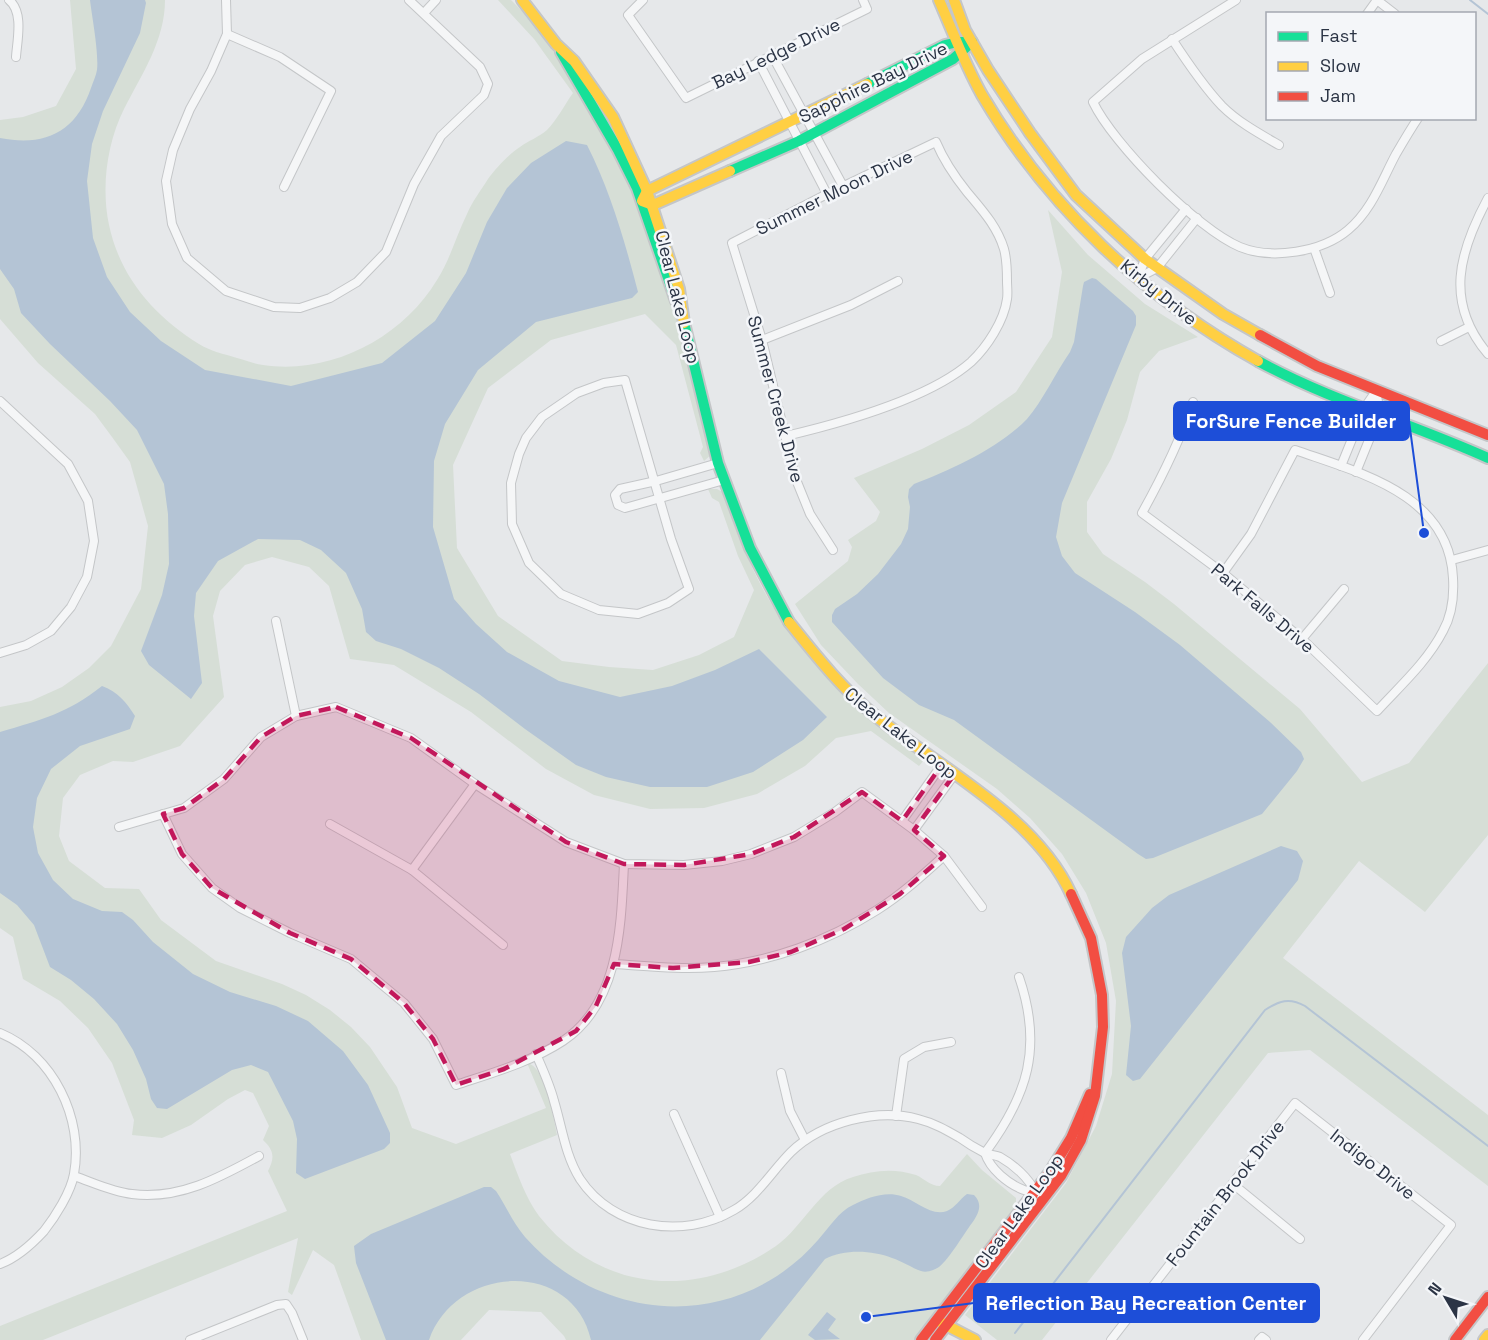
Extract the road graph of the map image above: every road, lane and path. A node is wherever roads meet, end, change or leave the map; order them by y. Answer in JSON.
{"nodes":[{"id":1,"x":9,"y":0,"type":"edge"},
{"id":2,"x":226,"y":0,"type":"edge"},
{"id":3,"x":436,"y":0,"type":"edge"},
{"id":4,"x":522,"y":0,"type":"edge"},
{"id":5,"x":643,"y":0,"type":"edge"},
{"id":6,"x":863,"y":0,"type":"edge"},
{"id":7,"x":939,"y":0,"type":"edge"},
{"id":8,"x":954,"y":0,"type":"edge"},
{"id":9,"x":1236,"y":0,"type":"edge"},
{"id":10,"x":1377,"y":0,"type":"edge"},
{"id":11,"x":413,"y":1,"type":"edge"},
{"id":12,"x":1392,"y":12,"type":"edge"},
{"id":13,"x":424,"y":13,"type":"junction"},
{"id":14,"x":227,"y":34,"type":"junction"},
{"id":15,"x":1172,"y":39,"type":"junction"},
{"id":16,"x":972,"y":42,"type":"junction"},
{"id":17,"x":556,"y":44,"type":"junction"},
{"id":18,"x":960,"y":47,"type":"junction"},
{"id":19,"x":772,"y":55,"type":"junction"},
{"id":20,"x":16,"y":57,"type":"dead end"},
{"id":21,"x":758,"y":62,"type":"junction"},
{"id":22,"x":805,"y":116,"type":"junction"},
{"id":23,"x":1417,"y":120,"type":"edge"},
{"id":24,"x":790,"y":123,"type":"junction"},
{"id":25,"x":814,"y":133,"type":"junction"},
{"id":26,"x":799,"y":141,"type":"junction"},
{"id":27,"x":1280,"y":145,"type":"dead end"},
{"id":28,"x":843,"y":186,"type":"junction"},
{"id":29,"x":284,"y":187,"type":"dead end"},
{"id":30,"x":647,"y":191,"type":"junction"},
{"id":31,"x":827,"y":194,"type":"junction"},
{"id":32,"x":1488,"y":198,"type":"edge"},
{"id":33,"x":648,"y":203,"type":"junction"},
{"id":34,"x":1186,"y":209,"type":"junction"},
{"id":35,"x":1197,"y":218,"type":"junction"},
{"id":36,"x":732,"y":243,"type":"joint"},
{"id":37,"x":1314,"y":249,"type":"junction"},
{"id":38,"x":1145,"y":259,"type":"junction"},
{"id":39,"x":1157,"y":268,"type":"junction"},
{"id":40,"x":1138,"y":278,"type":"junction"},
{"id":41,"x":898,"y":281,"type":"dead end"},
{"id":42,"x":1330,"y":293,"type":"dead end"},
{"id":43,"x":1469,"y":327,"type":"junction"},
{"id":44,"x":762,"y":340,"type":"junction"},
{"id":45,"x":1441,"y":341,"type":"dead end"},
{"id":46,"x":1488,"y":354,"type":"edge"},
{"id":47,"x":1376,"y":391,"type":"junction"},
{"id":48,"x":0,"y":401,"type":"edge"},
{"id":49,"x":1193,"y":402,"type":"dead end"},
{"id":50,"x":1365,"y":407,"type":"junction"},
{"id":51,"x":1380,"y":413,"type":"junction"},
{"id":52,"x":1488,"y":435,"type":"edge"},
{"id":53,"x":786,"y":436,"type":"junction"},
{"id":54,"x":1488,"y":458,"type":"edge"},
{"id":55,"x":718,"y":463,"type":"junction"},
{"id":56,"x":1341,"y":466,"type":"junction"},
{"id":57,"x":1356,"y":472,"type":"junction"},
{"id":58,"x":724,"y":480,"type":"junction"},
{"id":59,"x":656,"y":481,"type":"junction"},
{"id":60,"x":661,"y":499,"type":"junction"},
{"id":61,"x":833,"y":550,"type":"dead end"},
{"id":62,"x":1488,"y":550,"type":"edge"},
{"id":63,"x":1452,"y":560,"type":"junction"},
{"id":64,"x":1223,"y":573,"type":"junction"},
{"id":65,"x":1344,"y":589,"type":"dead end"},
{"id":66,"x":276,"y":621,"type":"dead end"},
{"id":67,"x":1302,"y":639,"type":"junction"},
{"id":68,"x":0,"y":653,"type":"edge"},
{"id":69,"x":296,"y":716,"type":"junction"},
{"id":70,"x":941,"y":766,"type":"junction"},
{"id":71,"x":954,"y":775,"type":"junction"},
{"id":72,"x":475,"y":784,"type":"junction"},
{"id":73,"x":163,"y":814,"type":"junction"},
{"id":74,"x":902,"y":821,"type":"junction"},
{"id":75,"x":330,"y":824,"type":"dead end"},
{"id":76,"x":119,"y":826,"type":"dead end"},
{"id":77,"x":914,"y":830,"type":"junction"},
{"id":78,"x":944,"y":856,"type":"junction"},
{"id":79,"x":624,"y":864,"type":"junction"},
{"id":80,"x":412,"y":870,"type":"junction"},
{"id":81,"x":982,"y":907,"type":"dead end"},
{"id":82,"x":503,"y":945,"type":"dead end"},
{"id":83,"x":614,"y":964,"type":"junction"},
{"id":84,"x":1019,"y":977,"type":"dead end"},
{"id":85,"x":0,"y":1033,"type":"edge"},
{"id":86,"x":951,"y":1042,"type":"dead end"},
{"id":87,"x":536,"y":1054,"type":"junction"},
{"id":88,"x":781,"y":1073,"type":"dead end"},
{"id":89,"x":1295,"y":1103,"type":"joint"},
{"id":90,"x":674,"y":1114,"type":"dead end"},
{"id":91,"x":896,"y":1116,"type":"junction"},
{"id":92,"x":805,"y":1140,"type":"junction"},
{"id":93,"x":985,"y":1154,"type":"junction"},
{"id":94,"x":259,"y":1156,"type":"dead end"},
{"id":95,"x":74,"y":1176,"type":"junction"},
{"id":96,"x":1233,"y":1184,"type":"junction"},
{"id":97,"x":1040,"y":1195,"type":"junction"},
{"id":98,"x":720,"y":1217,"type":"junction"},
{"id":99,"x":1300,"y":1239,"type":"dead end"},
{"id":100,"x":0,"y":1264,"type":"edge"},
{"id":101,"x":1488,"y":1297,"type":"edge"},
{"id":102,"x":936,"y":1321,"type":"junction"},
{"id":103,"x":947,"y":1324,"type":"junction"},
{"id":104,"x":1488,"y":1335,"type":"edge"},
{"id":105,"x":939,"y":1339,"type":"edge"},
{"id":106,"x":190,"y":1340,"type":"edge"},
{"id":107,"x":303,"y":1340,"type":"edge"},
{"id":108,"x":921,"y":1340,"type":"edge"},
{"id":109,"x":975,"y":1340,"type":"edge"},
{"id":110,"x":1111,"y":1340,"type":"edge"},
{"id":111,"x":1363,"y":1340,"type":"edge"},
{"id":112,"x":1455,"y":1340,"type":"edge"},
{"id":113,"x":1484,"y":1340,"type":"edge"}],
"edges":[{"from":1,"to":20,"type":"street"},
{"from":2,"to":14,"type":"street"},
{"from":3,"to":13,"type":"street"},
{"from":4,"to":17,"type":"street"},
{"from":5,"to":21,"type":"street","name":"Bay Ledge Drive"},
{"from":6,"to":19,"type":"street","name":"Bay Ledge Drive"},
{"from":7,"to":18,"type":"street","name":"Kirby Drive"},
{"from":8,"to":16,"type":"street","name":"Kirby Drive"},
{"from":9,"to":15,"type":"street"},
{"from":10,"to":12,"type":"street"},
{"from":11,"to":13,"type":"street"},
{"from":13,"to":14,"type":"street"},
{"from":14,"to":29,"type":"street"},
{"from":15,"to":27,"type":"street"},
{"from":15,"to":34,"type":"street"},
{"from":16,"to":18,"type":"street","name":"Sapphire Bay Drive"},
{"from":16,"to":38,"type":"street","name":"Kirby Drive"},
{"from":17,"to":30,"type":"street"},
{"from":17,"to":33,"type":"street"},
{"from":18,"to":22,"type":"street","name":"Sapphire Bay Drive"},
{"from":18,"to":25,"type":"street","name":"Sapphire Bay Drive"},
{"from":18,"to":40,"type":"street","name":"Kirby Drive"},
{"from":19,"to":21,"type":"street","name":"Bay Ledge Drive"},
{"from":19,"to":22,"type":"street"},
{"from":21,"to":24,"type":"street"},
{"from":22,"to":24,"type":"street","name":"Sapphire Bay Drive"},
{"from":22,"to":25,"type":"street"},
{"from":23,"to":37,"type":"street"},
{"from":24,"to":26,"type":"street"},
{"from":24,"to":30,"type":"street","name":"Sapphire Bay Drive"},
{"from":25,"to":26,"type":"street","name":"Sapphire Bay Drive"},
{"from":25,"to":28,"type":"street"},
{"from":26,"to":31,"type":"street"},
{"from":26,"to":33,"type":"street","name":"Sapphire Bay Drive"},
{"from":28,"to":31,"type":"street","name":"Summer Moon Drive"},
{"from":28,"to":53,"type":"street","name":"Summer Moon Drive"},
{"from":30,"to":33,"type":"street"},
{"from":31,"to":36,"type":"street","name":"Summer Moon Drive"},
{"from":32,"to":43,"type":"street"},
{"from":33,"to":55,"type":"street","name":"Clear Lake Loop"},
{"from":34,"to":35,"type":"street"},
{"from":34,"to":38,"type":"street"},
{"from":35,"to":37,"type":"street"},
{"from":35,"to":39,"type":"street"},
{"from":36,"to":44,"type":"street","name":"Summer Creek Drive"},
{"from":37,"to":42,"type":"street"},
{"from":38,"to":39,"type":"street","name":"Kirby Drive"},
{"from":38,"to":40,"type":"street"},
{"from":39,"to":40,"type":"street"},
{"from":39,"to":47,"type":"street","name":"Kirby Drive"},
{"from":40,"to":50,"type":"street","name":"Kirby Drive"},
{"from":41,"to":44,"type":"street"},
{"from":43,"to":45,"type":"street"},
{"from":43,"to":46,"type":"street"},
{"from":44,"to":53,"type":"street","name":"Summer Creek Drive"},
{"from":47,"to":50,"type":"street"},
{"from":47,"to":51,"type":"street"},
{"from":47,"to":52,"type":"street","name":"Kirby Drive"},
{"from":48,"to":68,"type":"street"},
{"from":49,"to":64,"type":"street","name":"Park Falls Drive"},
{"from":50,"to":51,"type":"street","name":"Kirby Drive"},
{"from":50,"to":56,"type":"street"},
{"from":51,"to":54,"type":"street","name":"Kirby Drive"},
{"from":51,"to":57,"type":"street"},
{"from":53,"to":61,"type":"street","name":"Summer Creek Drive"},
{"from":55,"to":58,"type":"street","name":"Clear Lake Loop"},
{"from":55,"to":59,"type":"street"},
{"from":56,"to":57,"type":"street"},
{"from":56,"to":64,"type":"street"},
{"from":57,"to":63,"type":"street"},
{"from":58,"to":60,"type":"street"},
{"from":58,"to":70,"type":"street","name":"Clear Lake Loop"},
{"from":59,"to":60,"type":"street"},
{"from":59,"to":60,"type":"street"},
{"from":59,"to":60,"type":"street"},
{"from":62,"to":63,"type":"street"},
{"from":63,"to":67,"type":"street","name":"Park Falls Drive"},
{"from":64,"to":67,"type":"street","name":"Park Falls Drive"},
{"from":65,"to":67,"type":"street"},
{"from":66,"to":69,"type":"street"},
{"from":69,"to":72,"type":"street"},
{"from":69,"to":73,"type":"street"},
{"from":70,"to":71,"type":"street","name":"Clear Lake Loop"},
{"from":70,"to":74,"type":"street"},
{"from":71,"to":77,"type":"street"},
{"from":71,"to":97,"type":"street","name":"Clear Lake Loop"},
{"from":72,"to":79,"type":"street"},
{"from":72,"to":80,"type":"street"},
{"from":73,"to":76,"type":"street"},
{"from":73,"to":87,"type":"street"},
{"from":74,"to":77,"type":"street"},
{"from":74,"to":79,"type":"street"},
{"from":75,"to":80,"type":"street"},
{"from":77,"to":78,"type":"street"},
{"from":78,"to":81,"type":"street"},
{"from":78,"to":83,"type":"street"},
{"from":79,"to":83,"type":"street"},
{"from":80,"to":82,"type":"street"},
{"from":83,"to":87,"type":"street"},
{"from":84,"to":93,"type":"street"},
{"from":85,"to":95,"type":"street"},
{"from":86,"to":91,"type":"street"},
{"from":87,"to":98,"type":"street"},
{"from":88,"to":92,"type":"street"},
{"from":89,"to":96,"type":"street","name":"Fountain Brook Drive"},
{"from":89,"to":111,"type":"street","name":"Indigo Drive"},
{"from":90,"to":98,"type":"street"},
{"from":91,"to":92,"type":"street"},
{"from":91,"to":93,"type":"street"},
{"from":92,"to":98,"type":"street"},
{"from":93,"to":97,"type":"street"},
{"from":93,"to":97,"type":"street"},
{"from":94,"to":95,"type":"street"},
{"from":95,"to":100,"type":"street"},
{"from":96,"to":99,"type":"street"},
{"from":96,"to":110,"type":"street","name":"Fountain Brook Drive"},
{"from":97,"to":102,"type":"street","name":"Clear Lake Loop"},
{"from":97,"to":103,"type":"street","name":"Clear Lake Loop"},
{"from":101,"to":112,"type":"street"},
{"from":102,"to":103,"type":"street"},
{"from":102,"to":105,"type":"street"},
{"from":102,"to":108,"type":"street","name":"Clear Lake Loop"},
{"from":103,"to":105,"type":"street","name":"Clear Lake Loop"},
{"from":103,"to":109,"type":"street"},
{"from":104,"to":113,"type":"street"},
{"from":106,"to":107,"type":"street"}]}
